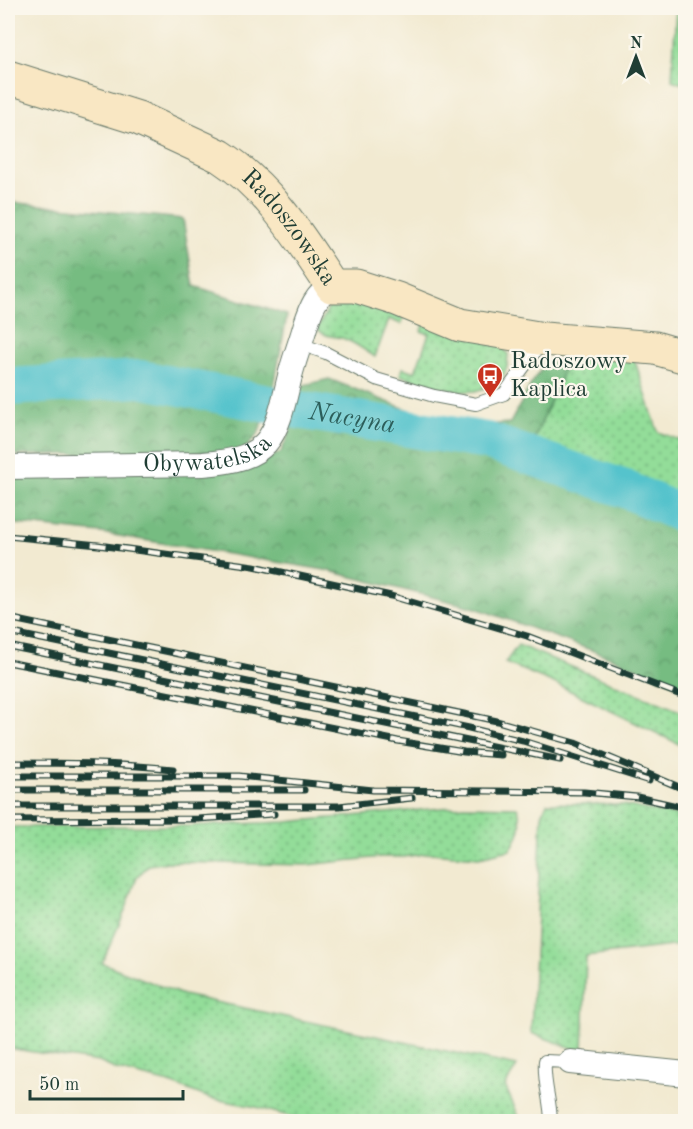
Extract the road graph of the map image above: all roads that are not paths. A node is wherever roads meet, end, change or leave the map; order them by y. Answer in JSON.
{"nodes":[{"id":1,"x":8,"y":77,"type":"edge"},
{"id":2,"x":332,"y":286,"type":"junction"},
{"id":3,"x":544,"y":339,"type":"junction"},
{"id":4,"x":300,"y":344,"type":"junction"},
{"id":5,"x":686,"y":357,"type":"edge"},
{"id":6,"x":8,"y":467,"type":"edge"},
{"id":7,"x":570,"y":1062,"type":"joint"},
{"id":8,"x":686,"y":1074,"type":"edge"},
{"id":9,"x":551,"y":1122,"type":"edge"}],
"edges":[{"from":1,"to":2,"type":"street","name":"Radoszowska"},
{"from":2,"to":3,"type":"street","name":"Radoszowska"},
{"from":2,"to":4,"type":"street","name":"Obywatelska"},
{"from":3,"to":4,"type":"lane"},
{"from":3,"to":5,"type":"street","name":"Radoszowska"},
{"from":4,"to":6,"type":"street","name":"Obywatelska"},
{"from":7,"to":8,"type":"street"},
{"from":7,"to":9,"type":"lane"}]}
